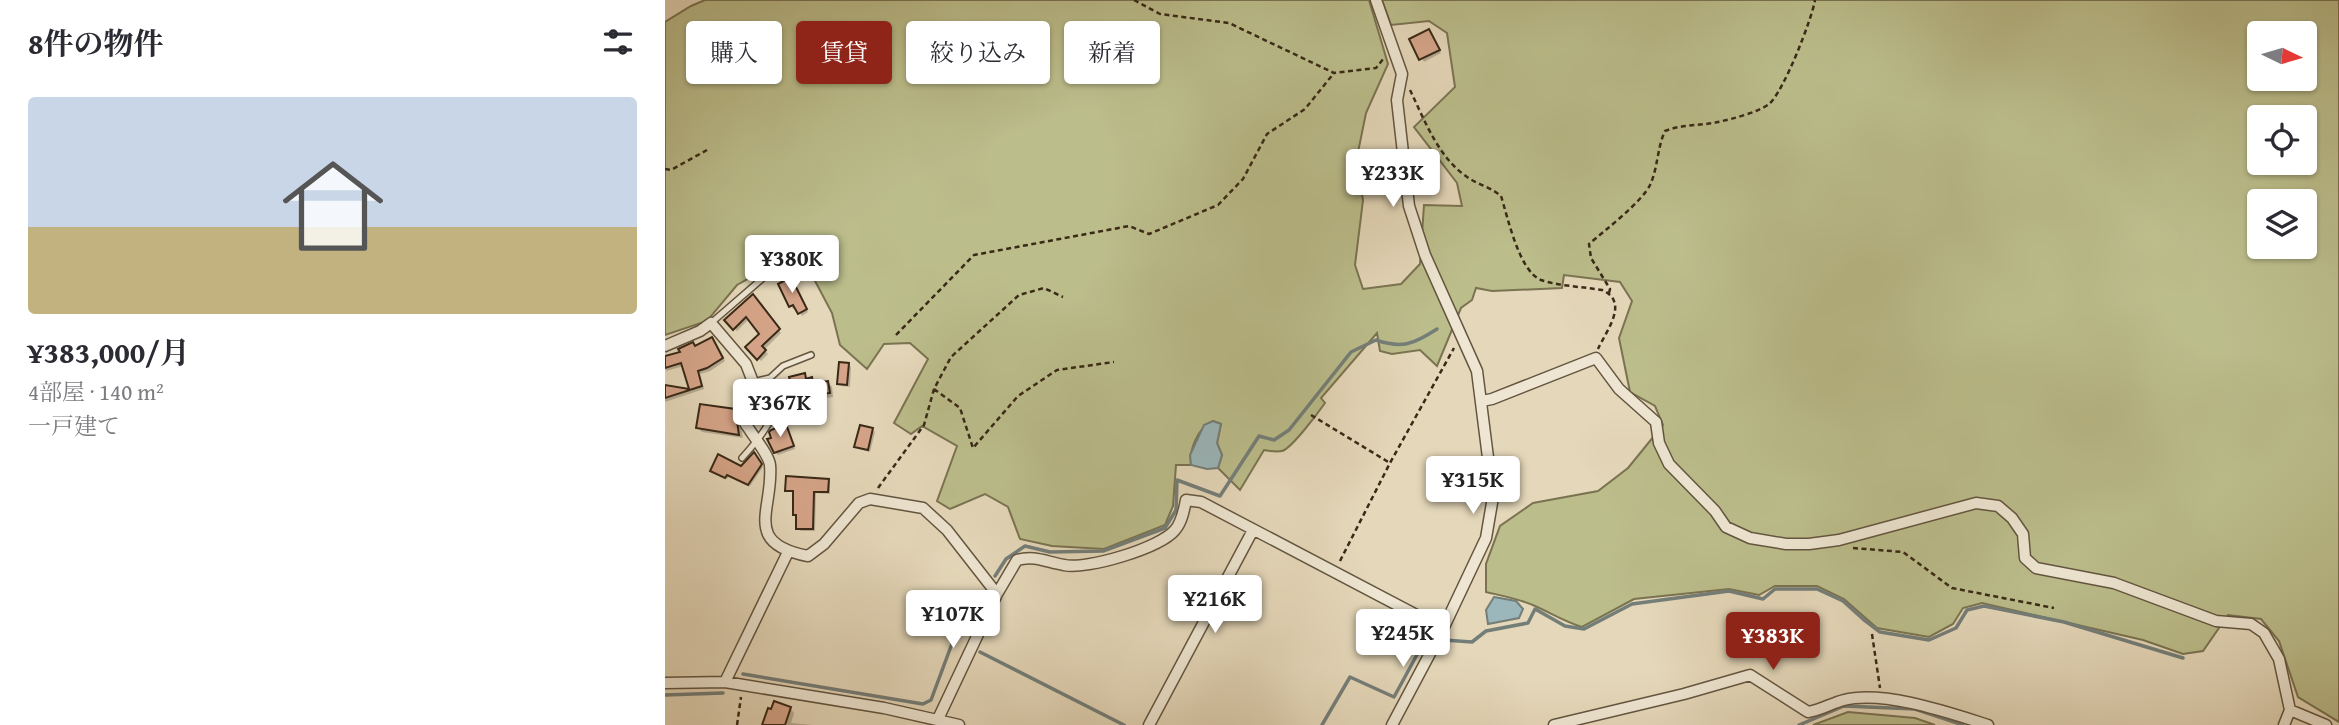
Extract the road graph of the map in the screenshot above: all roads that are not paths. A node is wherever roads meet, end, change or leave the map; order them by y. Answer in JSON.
{"nodes":[{"id":1,"x":1376,"y":0,"type":"edge"},
{"id":2,"x":778,"y":265,"type":"dead end"},
{"id":3,"x":711,"y":323,"type":"junction"},
{"id":4,"x":665,"y":346,"type":"edge"},
{"id":5,"x":811,"y":355,"type":"dead end"},
{"id":6,"x":770,"y":378,"type":"junction"},
{"id":7,"x":754,"y":382,"type":"junction"},
{"id":8,"x":1482,"y":401,"type":"junction"},
{"id":9,"x":756,"y":442,"type":"junction"},
{"id":10,"x":743,"y":458,"type":"dead end"},
{"id":11,"x":1253,"y":530,"type":"junction"},
{"id":12,"x":788,"y":552,"type":"junction"},
{"id":13,"x":997,"y":594,"type":"junction"},
{"id":14,"x":1443,"y":629,"type":"junction"},
{"id":15,"x":725,"y":682,"type":"junction"},
{"id":16,"x":665,"y":683,"type":"edge"},
{"id":17,"x":2290,"y":709,"type":"junction"},
{"id":18,"x":938,"y":719,"type":"junction"},
{"id":19,"x":959,"y":725,"type":"edge"},
{"id":20,"x":1149,"y":725,"type":"edge"},
{"id":21,"x":1392,"y":725,"type":"edge"},
{"id":22,"x":1553,"y":725,"type":"edge"},
{"id":23,"x":1988,"y":725,"type":"edge"},
{"id":24,"x":2284,"y":725,"type":"edge"},
{"id":25,"x":2326,"y":725,"type":"edge"}],
"edges":[{"from":1,"to":8,"type":"street"},
{"from":2,"to":3,"type":"lane"},
{"from":3,"to":4,"type":"street"},
{"from":3,"to":7,"type":"street"},
{"from":5,"to":6,"type":"lane"},
{"from":6,"to":7,"type":"lane"},
{"from":6,"to":9,"type":"lane"},
{"from":7,"to":9,"type":"street"},
{"from":8,"to":14,"type":"street"},
{"from":8,"to":17,"type":"street"},
{"from":9,"to":10,"type":"lane"},
{"from":9,"to":12,"type":"street"},
{"from":11,"to":13,"type":"street"},
{"from":11,"to":14,"type":"street"},
{"from":11,"to":20,"type":"street"},
{"from":12,"to":13,"type":"street"},
{"from":12,"to":15,"type":"street"},
{"from":13,"to":18,"type":"street"},
{"from":14,"to":21,"type":"street"},
{"from":15,"to":16,"type":"street"},
{"from":15,"to":18,"type":"street"},
{"from":17,"to":24,"type":"street"},
{"from":17,"to":25,"type":"street"},
{"from":18,"to":19,"type":"street"},
{"from":22,"to":23,"type":"street"}]}
